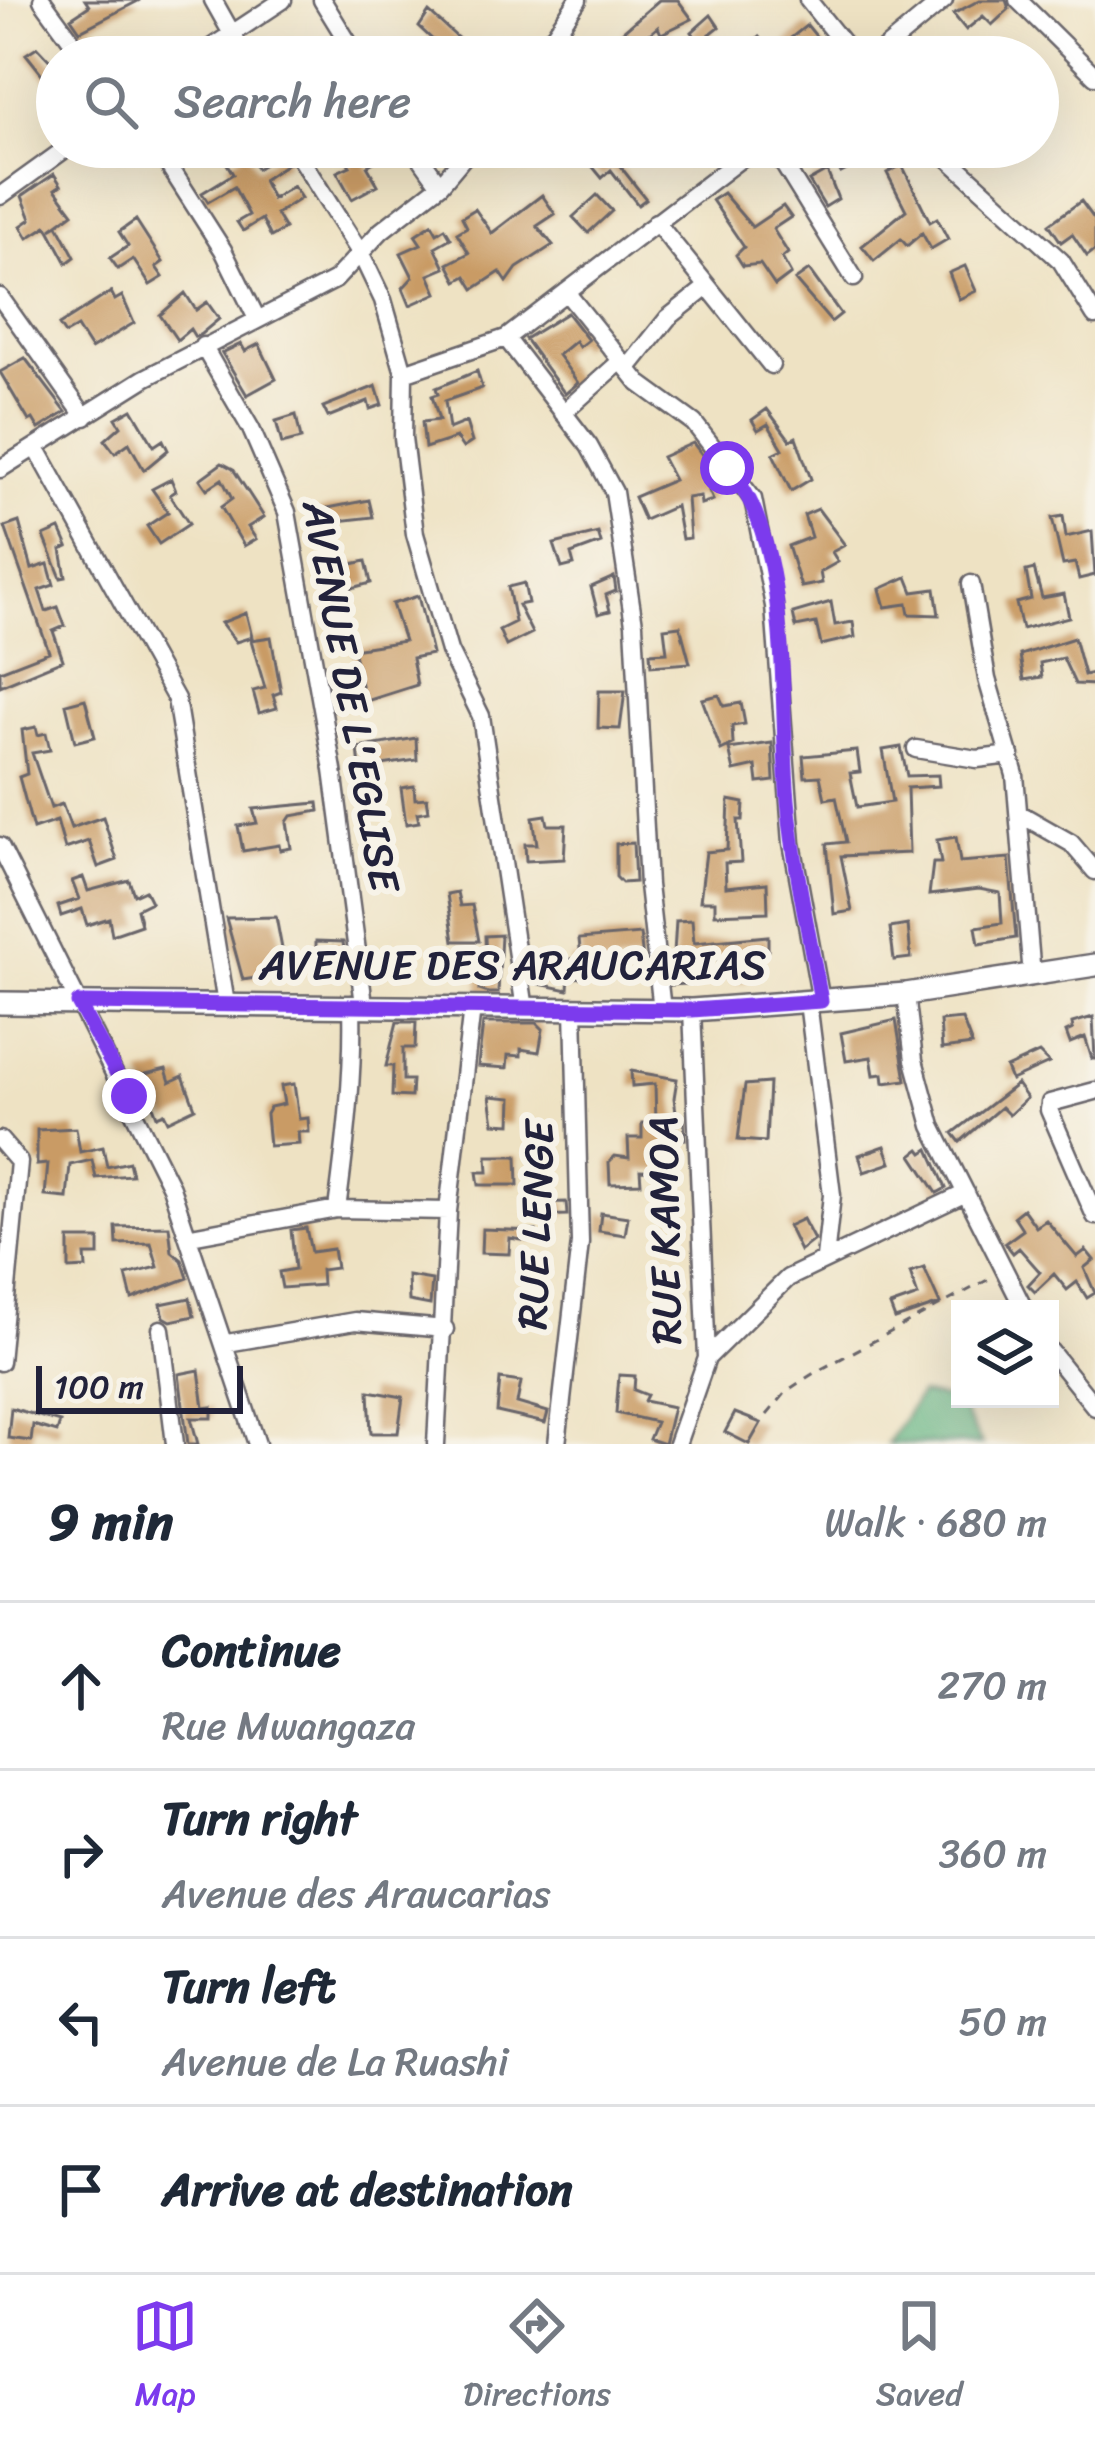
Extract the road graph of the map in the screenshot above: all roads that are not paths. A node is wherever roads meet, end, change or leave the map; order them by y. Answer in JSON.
{"nodes":[{"id":1,"x":42,"y":0,"type":"edge"},
{"id":2,"x":213,"y":0,"type":"edge"},
{"id":3,"x":283,"y":0,"type":"edge"},
{"id":4,"x":322,"y":0,"type":"edge"},
{"id":5,"x":578,"y":0,"type":"edge"},
{"id":6,"x":808,"y":0,"type":"edge"},
{"id":7,"x":944,"y":0,"type":"edge"},
{"id":8,"x":1018,"y":0,"type":"edge"},
{"id":9,"x":232,"y":33,"type":"junction"},
{"id":10,"x":68,"y":36,"type":"edge"},
{"id":11,"x":228,"y":36,"type":"edge"},
{"id":12,"x":234,"y":36,"type":"edge"},
{"id":13,"x":344,"y":36,"type":"edge"},
{"id":14,"x":553,"y":36,"type":"edge"},
{"id":15,"x":837,"y":36,"type":"edge"},
{"id":16,"x":900,"y":36,"type":"edge"},
{"id":17,"x":1054,"y":36,"type":"edge"},
{"id":18,"x":1059,"y":40,"type":"edge"},
{"id":19,"x":1095,"y":76,"type":"edge"},
{"id":20,"x":39,"y":168,"type":"edge"},
{"id":21,"x":170,"y":168,"type":"edge"},
{"id":22,"x":306,"y":168,"type":"edge"},
{"id":23,"x":428,"y":168,"type":"edge"},
{"id":24,"x":454,"y":168,"type":"edge"},
{"id":25,"x":728,"y":168,"type":"edge"},
{"id":26,"x":785,"y":168,"type":"edge"},
{"id":27,"x":959,"y":168,"type":"edge"},
{"id":28,"x":440,"y":185,"type":"junction"},
{"id":29,"x":0,"y":196,"type":"edge"},
{"id":30,"x":656,"y":222,"type":"junction"},
{"id":31,"x":361,"y":254,"type":"junction"},
{"id":32,"x":854,"y":278,"type":"dead end"},
{"id":33,"x":706,"y":287,"type":"junction"},
{"id":34,"x":566,"y":292,"type":"junction"},
{"id":35,"x":0,"y":297,"type":"edge"},
{"id":36,"x":1095,"y":316,"type":"edge"},
{"id":37,"x":257,"y":319,"type":"junction"},
{"id":38,"x":506,"y":338,"type":"junction"},
{"id":39,"x":203,"y":346,"type":"junction"},
{"id":40,"x":624,"y":364,"type":"junction"},
{"id":41,"x":771,"y":365,"type":"dead end"},
{"id":42,"x":404,"y":373,"type":"junction"},
{"id":43,"x":563,"y":413,"type":"junction"},
{"id":44,"x":86,"y":417,"type":"junction"},
{"id":45,"x":37,"y":449,"type":"junction"},
{"id":46,"x":0,"y":469,"type":"edge"},
{"id":47,"x":971,"y":584,"type":"dead end"},
{"id":48,"x":916,"y":749,"type":"dead end"},
{"id":49,"x":1011,"y":755,"type":"junction"},
{"id":50,"x":1020,"y":814,"type":"junction"},
{"id":51,"x":0,"y":845,"type":"edge"},
{"id":52,"x":1095,"y":871,"type":"edge"},
{"id":53,"x":1095,"y":965,"type":"edge"},
{"id":54,"x":1031,"y":976,"type":"junction"},
{"id":55,"x":906,"y":994,"type":"junction"},
{"id":56,"x":814,"y":1002,"type":"junction"},
{"id":57,"x":0,"y":1003,"type":"edge"},
{"id":58,"x":78,"y":1003,"type":"junction"},
{"id":59,"x":226,"y":1004,"type":"junction"},
{"id":60,"x":358,"y":1004,"type":"junction"},
{"id":61,"x":472,"y":1008,"type":"junction"},
{"id":62,"x":525,"y":1009,"type":"junction"},
{"id":63,"x":574,"y":1009,"type":"junction"},
{"id":64,"x":662,"y":1010,"type":"junction"},
{"id":65,"x":692,"y":1010,"type":"junction"},
{"id":66,"x":1095,"y":1091,"type":"edge"},
{"id":67,"x":0,"y":1140,"type":"edge"},
{"id":68,"x":966,"y":1193,"type":"junction"},
{"id":69,"x":337,"y":1209,"type":"junction"},
{"id":70,"x":448,"y":1210,"type":"junction"},
{"id":71,"x":1095,"y":1216,"type":"edge"},
{"id":72,"x":190,"y":1236,"type":"junction"},
{"id":73,"x":825,"y":1258,"type":"junction"},
{"id":74,"x":1019,"y":1300,"type":"edge"},
{"id":75,"x":161,"y":1329,"type":"dead end"},
{"id":76,"x":446,"y":1329,"type":"junction"},
{"id":77,"x":226,"y":1342,"type":"junction"},
{"id":78,"x":707,"y":1358,"type":"junction"},
{"id":79,"x":0,"y":1362,"type":"edge"},
{"id":80,"x":1059,"y":1362,"type":"edge"},
{"id":81,"x":1095,"y":1407,"type":"edge"},
{"id":82,"x":175,"y":1444,"type":"edge"},
{"id":83,"x":257,"y":1444,"type":"edge"},
{"id":84,"x":436,"y":1444,"type":"edge"},
{"id":85,"x":557,"y":1444,"type":"edge"},
{"id":86,"x":677,"y":1444,"type":"edge"}],
"edges":[{"from":1,"to":10,"type":"street"},
{"from":2,"to":9,"type":"street"},
{"from":3,"to":9,"type":"street"},
{"from":4,"to":13,"type":"street"},
{"from":5,"to":14,"type":"street"},
{"from":6,"to":15,"type":"street"},
{"from":7,"to":16,"type":"street"},
{"from":8,"to":17,"type":"street"},
{"from":9,"to":11,"type":"street"},
{"from":9,"to":12,"type":"street"},
{"from":18,"to":19,"type":"street"},
{"from":20,"to":29,"type":"street"},
{"from":21,"to":37,"type":"street"},
{"from":22,"to":31,"type":"street"},
{"from":23,"to":28,"type":"street"},
{"from":24,"to":28,"type":"street"},
{"from":25,"to":30,"type":"street"},
{"from":26,"to":32,"type":"street"},
{"from":27,"to":36,"type":"street"},
{"from":28,"to":31,"type":"street"},
{"from":30,"to":33,"type":"street"},
{"from":30,"to":34,"type":"street"},
{"from":31,"to":37,"type":"street"},
{"from":31,"to":42,"type":"street"},
{"from":33,"to":40,"type":"street"},
{"from":33,"to":41,"type":"street"},
{"from":34,"to":38,"type":"street"},
{"from":34,"to":40,"type":"street"},
{"from":35,"to":44,"type":"street"},
{"from":37,"to":39,"type":"street"},
{"from":38,"to":42,"type":"street"},
{"from":38,"to":43,"type":"street"},
{"from":39,"to":44,"type":"street"},
{"from":39,"to":60,"type":"street","name":"AVENUE DE L'EGLISE"},
{"from":40,"to":43,"type":"street"},
{"from":40,"to":56,"type":"street"},
{"from":42,"to":62,"type":"street"},
{"from":43,"to":64,"type":"street"},
{"from":44,"to":45,"type":"street"},
{"from":45,"to":46,"type":"street"},
{"from":45,"to":59,"type":"street"},
{"from":47,"to":49,"type":"street"},
{"from":48,"to":49,"type":"street"},
{"from":49,"to":50,"type":"street"},
{"from":50,"to":52,"type":"street"},
{"from":50,"to":54,"type":"street"},
{"from":51,"to":58,"type":"street"},
{"from":53,"to":54,"type":"street","name":"AVENUE DES ARAUCARIAS"},
{"from":54,"to":55,"type":"street","name":"AVENUE DES ARAUCARIAS"},
{"from":55,"to":56,"type":"street","name":"AVENUE DES ARAUCARIAS"},
{"from":55,"to":68,"type":"street"},
{"from":56,"to":65,"type":"street","name":"AVENUE DES ARAUCARIAS"},
{"from":56,"to":73,"type":"street"},
{"from":57,"to":58,"type":"street","name":"AVENUE DES ARAUCARIAS"},
{"from":58,"to":59,"type":"street","name":"AVENUE DES ARAUCARIAS"},
{"from":58,"to":72,"type":"street"},
{"from":59,"to":60,"type":"street","name":"AVENUE DES ARAUCARIAS"},
{"from":60,"to":61,"type":"street","name":"AVENUE DES ARAUCARIAS"},
{"from":60,"to":69,"type":"street","name":"AVENUE DE L'EGLISE"},
{"from":61,"to":62,"type":"street","name":"AVENUE DES ARAUCARIAS"},
{"from":61,"to":70,"type":"street"},
{"from":62,"to":63,"type":"street","name":"AVENUE DES ARAUCARIAS"},
{"from":63,"to":64,"type":"street","name":"AVENUE DES ARAUCARIAS"},
{"from":63,"to":85,"type":"street","name":"RUE LENGE"},
{"from":64,"to":65,"type":"street","name":"AVENUE DES ARAUCARIAS"},
{"from":65,"to":78,"type":"street","name":"RUE KAMOA"},
{"from":66,"to":71,"type":"street"},
{"from":67,"to":79,"type":"street"},
{"from":68,"to":73,"type":"street"},
{"from":68,"to":74,"type":"street"},
{"from":69,"to":70,"type":"street"},
{"from":69,"to":72,"type":"street"},
{"from":70,"to":76,"type":"street"},
{"from":72,"to":77,"type":"street"},
{"from":73,"to":78,"type":"street"},
{"from":75,"to":82,"type":"street"},
{"from":76,"to":77,"type":"street"},
{"from":76,"to":84,"type":"street"},
{"from":77,"to":83,"type":"street"},
{"from":78,"to":86,"type":"street","name":"RUE KAMOA"},
{"from":80,"to":81,"type":"street"}]}
